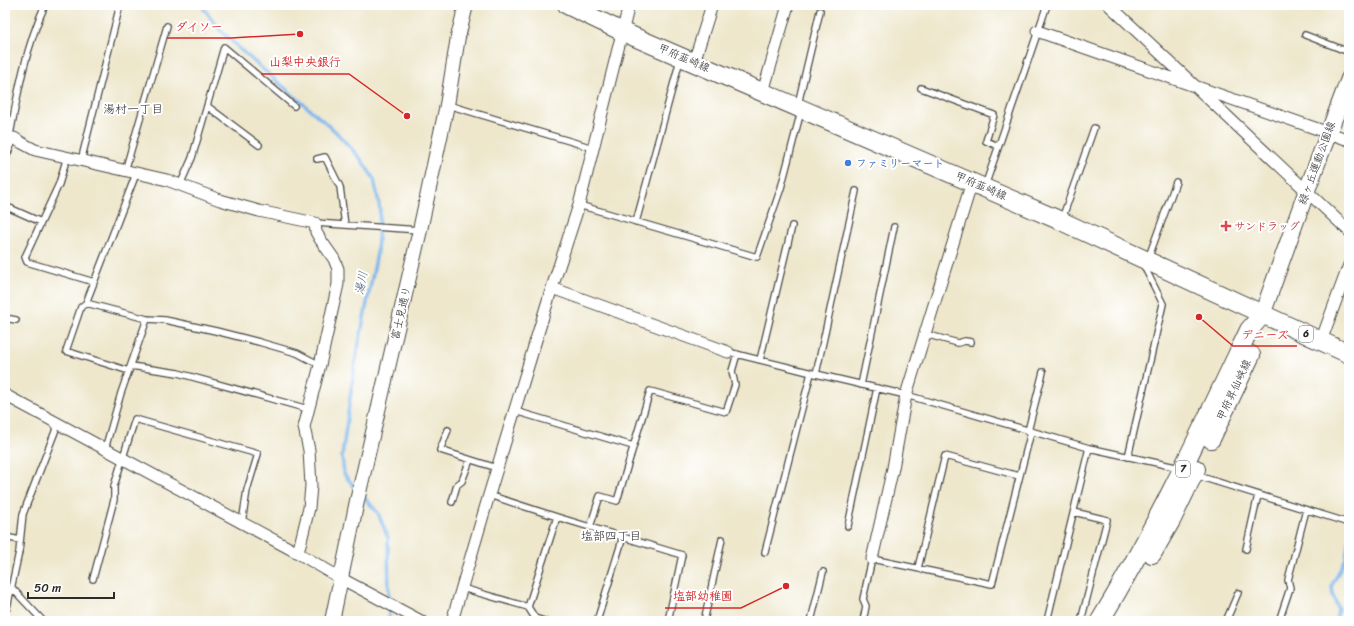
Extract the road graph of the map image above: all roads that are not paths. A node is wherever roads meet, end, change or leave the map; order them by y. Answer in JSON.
{"nodes":[{"id":1,"x":45,"y":5,"type":"edge"},
{"id":2,"x":120,"y":5,"type":"edge"},
{"id":3,"x":466,"y":5,"type":"edge"},
{"id":4,"x":567,"y":5,"type":"edge"},
{"id":5,"x":629,"y":5,"type":"edge"},
{"id":6,"x":712,"y":5,"type":"edge"},
{"id":7,"x":788,"y":5,"type":"edge"},
{"id":8,"x":1047,"y":5,"type":"edge"},
{"id":9,"x":1110,"y":5,"type":"edge"},
{"id":10,"x":820,"y":11,"type":"dead end"},
{"id":11,"x":167,"y":26,"type":"dead end"},
{"id":12,"x":1037,"y":31,"type":"junction"},
{"id":13,"x":623,"y":32,"type":"junction"},
{"id":14,"x":1305,"y":35,"type":"dead end"},
{"id":15,"x":1349,"y":52,"type":"edge"},
{"id":16,"x":687,"y":59,"type":"junction"},
{"id":17,"x":1349,"y":79,"type":"edge"},
{"id":18,"x":1193,"y":84,"type":"junction"},
{"id":19,"x":921,"y":88,"type":"dead end"},
{"id":20,"x":763,"y":92,"type":"junction"},
{"id":21,"x":447,"y":105,"type":"junction"},
{"id":22,"x":207,"y":106,"type":"junction"},
{"id":23,"x":294,"y":106,"type":"dead end"},
{"id":24,"x":799,"y":108,"type":"junction"},
{"id":25,"x":1094,"y":128,"type":"dead end"},
{"id":26,"x":1328,"y":132,"type":"junction"},
{"id":27,"x":10,"y":135,"type":"edge"},
{"id":28,"x":1349,"y":140,"type":"edge"},
{"id":29,"x":259,"y":145,"type":"dead end"},
{"id":30,"x":998,"y":146,"type":"junction"},
{"id":31,"x":593,"y":148,"type":"junction"},
{"id":32,"x":68,"y":157,"type":"junction"},
{"id":33,"x":316,"y":158,"type":"dead end"},
{"id":34,"x":5,"y":160,"type":"edge"},
{"id":35,"x":81,"y":161,"type":"junction"},
{"id":36,"x":130,"y":173,"type":"junction"},
{"id":37,"x":1176,"y":182,"type":"dead end"},
{"id":38,"x":978,"y":184,"type":"junction"},
{"id":39,"x":180,"y":185,"type":"junction"},
{"id":40,"x":1307,"y":190,"type":"junction"},
{"id":41,"x":856,"y":191,"type":"dead end"},
{"id":42,"x":579,"y":205,"type":"junction"},
{"id":43,"x":5,"y":206,"type":"edge"},
{"id":44,"x":1061,"y":221,"type":"junction"},
{"id":45,"x":41,"y":222,"type":"junction"},
{"id":46,"x":636,"y":222,"type":"junction"},
{"id":47,"x":315,"y":223,"type":"junction"},
{"id":48,"x":345,"y":225,"type":"junction"},
{"id":49,"x":792,"y":226,"type":"dead end"},
{"id":50,"x":894,"y":227,"type":"dead end"},
{"id":51,"x":420,"y":230,"type":"junction"},
{"id":52,"x":1349,"y":231,"type":"edge"},
{"id":53,"x":1144,"y":260,"type":"junction"},
{"id":54,"x":1349,"y":265,"type":"edge"},
{"id":55,"x":94,"y":282,"type":"junction"},
{"id":56,"x":552,"y":288,"type":"junction"},
{"id":57,"x":86,"y":303,"type":"junction"},
{"id":58,"x":1262,"y":315,"type":"junction"},
{"id":59,"x":5,"y":318,"type":"edge"},
{"id":60,"x":147,"y":319,"type":"junction"},
{"id":61,"x":16,"y":320,"type":"dead end"},
{"id":62,"x":925,"y":334,"type":"junction"},
{"id":63,"x":1321,"y":341,"type":"junction"},
{"id":64,"x":971,"y":342,"type":"dead end"},
{"id":65,"x":732,"y":353,"type":"junction"},
{"id":66,"x":1349,"y":354,"type":"edge"},
{"id":67,"x":760,"y":360,"type":"junction"},
{"id":68,"x":320,"y":365,"type":"junction"},
{"id":69,"x":130,"y":368,"type":"junction"},
{"id":70,"x":1043,"y":372,"type":"dead end"},
{"id":71,"x":814,"y":374,"type":"junction"},
{"id":72,"x":860,"y":384,"type":"junction"},
{"id":73,"x":877,"y":388,"type":"junction"},
{"id":74,"x":5,"y":395,"type":"edge"},
{"id":75,"x":906,"y":395,"type":"junction"},
{"id":76,"x":308,"y":409,"type":"junction"},
{"id":77,"x":515,"y":411,"type":"junction"},
{"id":78,"x":58,"y":424,"type":"junction"},
{"id":79,"x":448,"y":430,"type":"dead end"},
{"id":80,"x":1029,"y":431,"type":"junction"},
{"id":81,"x":633,"y":446,"type":"junction"},
{"id":82,"x":1089,"y":448,"type":"junction"},
{"id":83,"x":105,"y":449,"type":"junction"},
{"id":84,"x":1128,"y":457,"type":"junction"},
{"id":85,"x":123,"y":458,"type":"junction"},
{"id":86,"x":470,"y":460,"type":"junction"},
{"id":87,"x":497,"y":468,"type":"junction"},
{"id":88,"x":1188,"y":472,"type":"junction"},
{"id":89,"x":1019,"y":476,"type":"junction"},
{"id":90,"x":489,"y":495,"type":"junction"},
{"id":91,"x":1258,"y":495,"type":"junction"},
{"id":92,"x":452,"y":502,"type":"dead end"},
{"id":93,"x":1306,"y":510,"type":"junction"},
{"id":94,"x":1074,"y":512,"type":"junction"},
{"id":95,"x":557,"y":517,"type":"junction"},
{"id":96,"x":242,"y":523,"type":"junction"},
{"id":97,"x":1349,"y":523,"type":"edge"},
{"id":98,"x":848,"y":526,"type":"dead end"},
{"id":99,"x":590,"y":527,"type":"junction"},
{"id":100,"x":5,"y":537,"type":"edge"},
{"id":101,"x":623,"y":537,"type":"junction"},
{"id":102,"x":722,"y":539,"type":"dead end"},
{"id":103,"x":20,"y":540,"type":"junction"},
{"id":104,"x":1246,"y":549,"type":"dead end"},
{"id":105,"x":765,"y":552,"type":"dead end"},
{"id":106,"x":298,"y":553,"type":"junction"},
{"id":107,"x":872,"y":559,"type":"junction"},
{"id":108,"x":918,"y":568,"type":"junction"},
{"id":109,"x":823,"y":572,"type":"dead end"},
{"id":110,"x":93,"y":579,"type":"dead end"},
{"id":111,"x":342,"y":579,"type":"junction"},
{"id":112,"x":12,"y":588,"type":"junction"},
{"id":113,"x":462,"y":588,"type":"junction"},
{"id":114,"x":1238,"y":593,"type":"dead end"},
{"id":115,"x":7,"y":608,"type":"dead end"},
{"id":116,"x":528,"y":608,"type":"junction"},
{"id":117,"x":419,"y":620,"type":"edge"},
{"id":118,"x":43,"y":621,"type":"edge"},
{"id":119,"x":332,"y":621,"type":"edge"},
{"id":120,"x":452,"y":621,"type":"edge"},
{"id":121,"x":544,"y":621,"type":"edge"},
{"id":122,"x":597,"y":621,"type":"edge"},
{"id":123,"x":668,"y":621,"type":"edge"},
{"id":124,"x":704,"y":621,"type":"edge"},
{"id":125,"x":811,"y":621,"type":"edge"},
{"id":126,"x":863,"y":621,"type":"edge"},
{"id":127,"x":1047,"y":621,"type":"edge"},
{"id":128,"x":1081,"y":621,"type":"edge"},
{"id":129,"x":1100,"y":621,"type":"edge"},
{"id":130,"x":1112,"y":621,"type":"edge"},
{"id":131,"x":1226,"y":621,"type":"edge"},
{"id":132,"x":1279,"y":621,"type":"edge"}],
"edges":[{"from":1,"to":27,"type":"lane"},
{"from":2,"to":35,"type":"lane"},
{"from":3,"to":21,"type":"street","name":"富士見通り"},
{"from":4,"to":13,"type":"main road","name":"甲府韮崎線","number":"6"},
{"from":5,"to":13,"type":"street"},
{"from":6,"to":16,"type":"street"},
{"from":7,"to":20,"type":"street"},
{"from":8,"to":12,"type":"lane"},
{"from":9,"to":18,"type":"street"},
{"from":10,"to":24,"type":"lane"},
{"from":11,"to":36,"type":"lane"},
{"from":12,"to":18,"type":"street"},
{"from":12,"to":30,"type":"lane"},
{"from":13,"to":16,"type":"main road","name":"甲府韮崎線","number":"6"},
{"from":13,"to":31,"type":"street"},
{"from":14,"to":15,"type":"lane"},
{"from":16,"to":20,"type":"main road","name":"甲府韮崎線","number":"6"},
{"from":16,"to":46,"type":"lane"},
{"from":17,"to":26,"type":"main road","name":"緑ヶ丘運動公園線"},
{"from":18,"to":26,"type":"street"},
{"from":18,"to":40,"type":"street"},
{"from":19,"to":30,"type":"lane"},
{"from":20,"to":24,"type":"main road","name":"甲府韮崎線","number":"6"},
{"from":21,"to":31,"type":"lane"},
{"from":21,"to":51,"type":"street","name":"富士見通り"},
{"from":22,"to":23,"type":"lane"},
{"from":22,"to":29,"type":"lane"},
{"from":22,"to":39,"type":"lane"},
{"from":24,"to":38,"type":"main road","name":"甲府韮崎線","number":"6"},
{"from":24,"to":46,"type":"lane"},
{"from":25,"to":44,"type":"lane"},
{"from":26,"to":28,"type":"street"},
{"from":26,"to":40,"type":"main road","name":"緑ヶ丘運動公園線"},
{"from":27,"to":32,"type":"street"},
{"from":27,"to":34,"type":"lane"},
{"from":30,"to":38,"type":"lane"},
{"from":31,"to":42,"type":"street"},
{"from":32,"to":35,"type":"street"},
{"from":32,"to":45,"type":"lane"},
{"from":33,"to":48,"type":"lane"},
{"from":35,"to":36,"type":"street"},
{"from":36,"to":39,"type":"street"},
{"from":36,"to":55,"type":"lane"},
{"from":37,"to":53,"type":"lane"},
{"from":38,"to":44,"type":"main road","name":"甲府韮崎線","number":"6"},
{"from":38,"to":62,"type":"street"},
{"from":39,"to":47,"type":"street"},
{"from":40,"to":52,"type":"street"},
{"from":40,"to":58,"type":"main road","name":"緑ヶ丘運動公園線"},
{"from":41,"to":71,"type":"lane"},
{"from":42,"to":46,"type":"lane"},
{"from":42,"to":56,"type":"street"},
{"from":43,"to":45,"type":"lane"},
{"from":44,"to":53,"type":"main road","name":"甲府韮崎線","number":"6"},
{"from":45,"to":55,"type":"lane"},
{"from":47,"to":48,"type":"lane"},
{"from":47,"to":68,"type":"street"},
{"from":48,"to":51,"type":"lane"},
{"from":49,"to":67,"type":"lane"},
{"from":50,"to":72,"type":"lane"},
{"from":51,"to":111,"type":"street","name":"富士見通り"},
{"from":53,"to":58,"type":"main road","name":"甲府韮崎線","number":"6"},
{"from":53,"to":84,"type":"lane"},
{"from":54,"to":63,"type":"street"},
{"from":55,"to":57,"type":"lane"},
{"from":56,"to":65,"type":"street"},
{"from":56,"to":77,"type":"street"},
{"from":57,"to":60,"type":"lane"},
{"from":57,"to":69,"type":"lane"},
{"from":58,"to":63,"type":"main road","name":"甲府韮崎線","number":"6"},
{"from":58,"to":88,"type":"main road","name":"甲府昇仙峡線","number":"7"},
{"from":59,"to":61,"type":"lane"},
{"from":60,"to":68,"type":"lane"},
{"from":60,"to":69,"type":"lane"},
{"from":62,"to":64,"type":"lane"},
{"from":62,"to":75,"type":"street"},
{"from":63,"to":66,"type":"main road","name":"甲府韮崎線","number":"6"},
{"from":65,"to":67,"type":"lane"},
{"from":65,"to":81,"type":"lane"},
{"from":67,"to":71,"type":"lane"},
{"from":68,"to":76,"type":"street"},
{"from":69,"to":76,"type":"lane"},
{"from":69,"to":83,"type":"lane"},
{"from":70,"to":80,"type":"lane"},
{"from":71,"to":72,"type":"lane"},
{"from":71,"to":105,"type":"lane"},
{"from":72,"to":73,"type":"lane"},
{"from":73,"to":75,"type":"lane"},
{"from":73,"to":98,"type":"lane"},
{"from":74,"to":78,"type":"street"},
{"from":75,"to":80,"type":"lane"},
{"from":75,"to":107,"type":"street"},
{"from":76,"to":106,"type":"street"},
{"from":77,"to":81,"type":"lane"},
{"from":77,"to":87,"type":"street"},
{"from":78,"to":83,"type":"street"},
{"from":78,"to":103,"type":"lane"},
{"from":79,"to":86,"type":"lane"},
{"from":80,"to":82,"type":"lane"},
{"from":80,"to":89,"type":"lane"},
{"from":81,"to":99,"type":"lane"},
{"from":82,"to":84,"type":"lane"},
{"from":82,"to":94,"type":"lane"},
{"from":83,"to":85,"type":"street"},
{"from":84,"to":88,"type":"lane"},
{"from":85,"to":96,"type":"street"},
{"from":85,"to":96,"type":"lane"},
{"from":85,"to":110,"type":"lane"},
{"from":86,"to":87,"type":"lane"},
{"from":86,"to":92,"type":"lane"},
{"from":87,"to":90,"type":"street"},
{"from":88,"to":91,"type":"lane"},
{"from":88,"to":129,"type":"main road","name":"甲府昇仙峡線","number":"7"},
{"from":88,"to":130,"type":"main road","name":"甲府昇仙峡線","number":"7"},
{"from":89,"to":108,"type":"lane"},
{"from":89,"to":108,"type":"lane"},
{"from":90,"to":95,"type":"lane"},
{"from":90,"to":113,"type":"street"},
{"from":91,"to":93,"type":"lane"},
{"from":91,"to":104,"type":"lane"},
{"from":93,"to":97,"type":"lane"},
{"from":93,"to":132,"type":"lane"},
{"from":94,"to":127,"type":"lane"},
{"from":94,"to":128,"type":"lane"},
{"from":95,"to":99,"type":"lane"},
{"from":95,"to":116,"type":"lane"},
{"from":96,"to":106,"type":"street"},
{"from":99,"to":101,"type":"lane"},
{"from":100,"to":103,"type":"lane"},
{"from":101,"to":122,"type":"lane"},
{"from":101,"to":123,"type":"lane"},
{"from":102,"to":124,"type":"lane"},
{"from":103,"to":112,"type":"lane"},
{"from":106,"to":111,"type":"street"},
{"from":107,"to":108,"type":"lane"},
{"from":107,"to":126,"type":"lane"},
{"from":109,"to":125,"type":"lane"},
{"from":111,"to":117,"type":"street"},
{"from":111,"to":119,"type":"street","name":"富士見通り"},
{"from":112,"to":115,"type":"lane"},
{"from":112,"to":118,"type":"lane"},
{"from":113,"to":116,"type":"lane"},
{"from":113,"to":120,"type":"street"},
{"from":114,"to":131,"type":"lane"},
{"from":116,"to":121,"type":"lane"}]}
